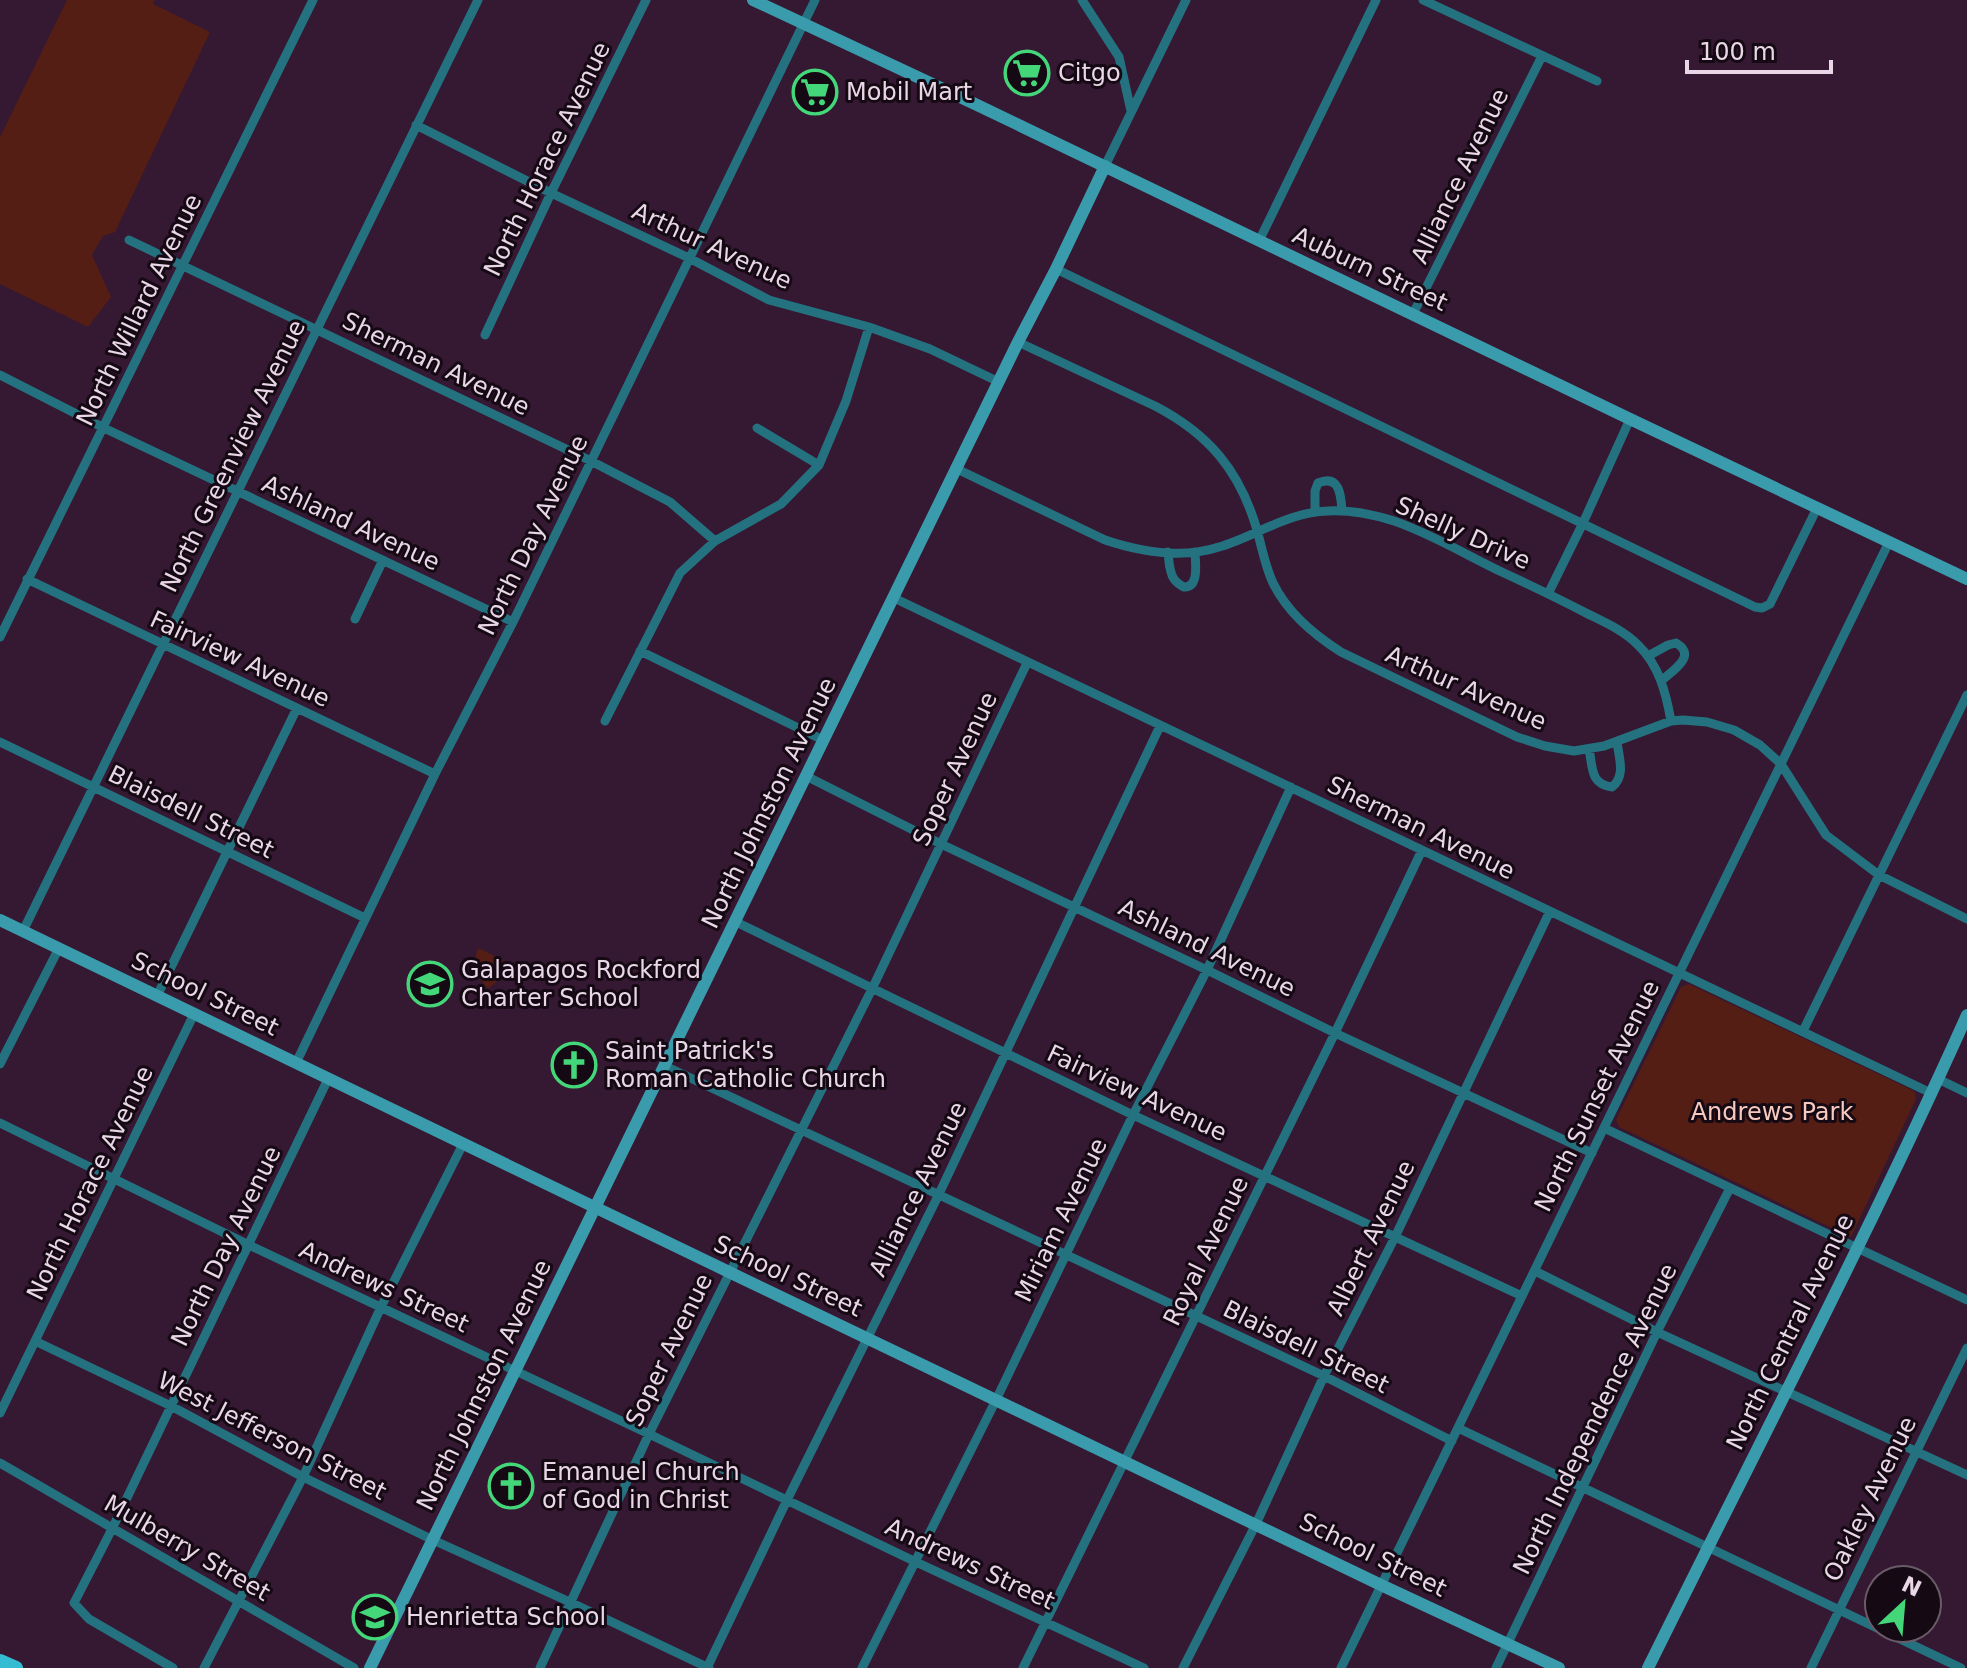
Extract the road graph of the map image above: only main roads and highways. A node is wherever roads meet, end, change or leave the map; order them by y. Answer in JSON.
{"nodes":[{"id":1,"x":753,"y":0,"type":"edge"},
{"id":2,"x":1105,"y":166,"type":"junction"},
{"id":3,"x":1967,"y":579,"type":"edge"},
{"id":4,"x":0,"y":920,"type":"edge"},
{"id":5,"x":1967,"y":1015,"type":"edge"},
{"id":6,"x":595,"y":1207,"type":"junction"},
{"id":7,"x":370,"y":1668,"type":"edge"},
{"id":8,"x":1559,"y":1668,"type":"edge"},
{"id":9,"x":1648,"y":1668,"type":"edge"}],
"edges":[{"from":1,"to":2,"type":"main road","name":"Auburn Street"},
{"from":2,"to":3,"type":"main road","name":"Auburn Street"},
{"from":2,"to":6,"type":"main road","name":"North Johnston Avenue"},
{"from":4,"to":6,"type":"main road","name":"School Street"},
{"from":5,"to":9,"type":"main road","name":"North Central Avenue"},
{"from":6,"to":7,"type":"main road","name":"North Johnston Avenue"},
{"from":6,"to":8,"type":"main road","name":"School Street"}]}
